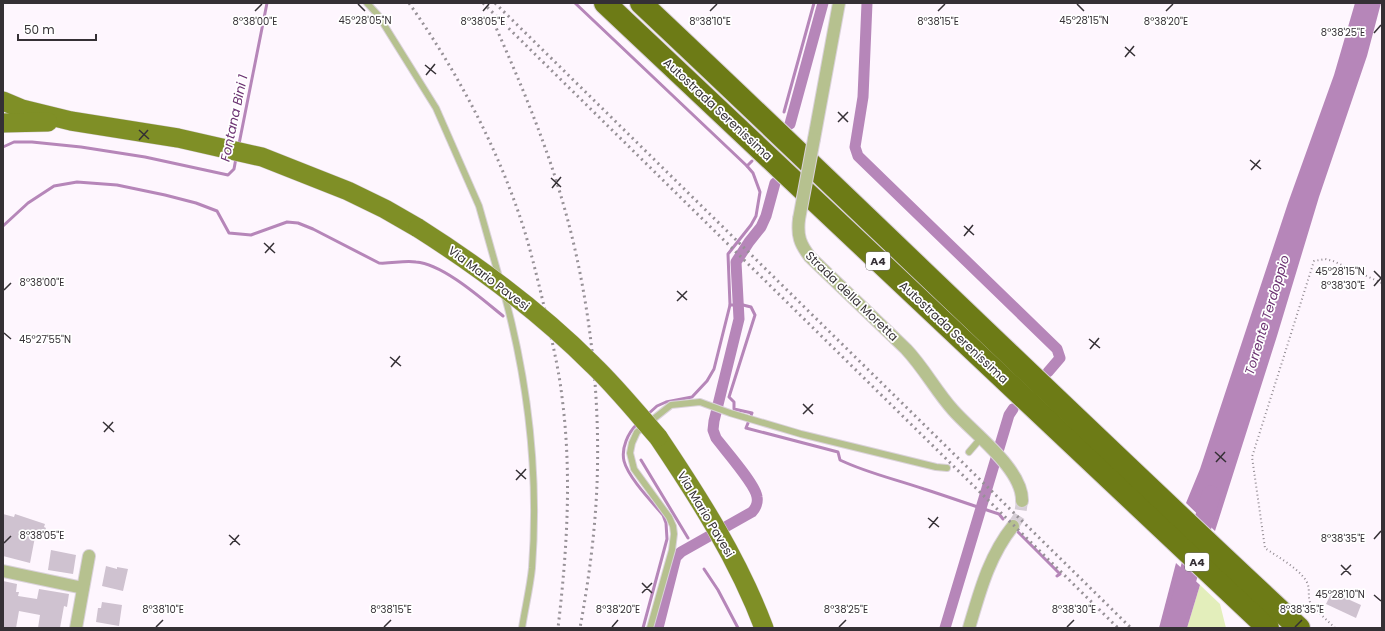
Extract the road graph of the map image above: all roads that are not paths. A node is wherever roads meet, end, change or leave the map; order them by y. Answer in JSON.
{"nodes":[{"id":1,"x":367,"y":3,"type":"edge"},
{"id":2,"x":605,"y":3,"type":"edge"},
{"id":3,"x":641,"y":3,"type":"edge"},
{"id":4,"x":839,"y":3,"type":"edge"},
{"id":5,"x":3,"y":101,"type":"edge"},
{"id":6,"x":71,"y":121,"type":"junction"},
{"id":7,"x":3,"y":123,"type":"edge"},
{"id":8,"x":981,"y":438,"type":"junction"},
{"id":9,"x":969,"y":452,"type":"dead end"},
{"id":10,"x":947,"y":468,"type":"dead end"},
{"id":11,"x":1022,"y":501,"type":"tunnel mouth"},
{"id":12,"x":1013,"y":526,"type":"tunnel mouth"},
{"id":13,"x":89,"y":556,"type":"dead end"},
{"id":14,"x":3,"y":571,"type":"edge"},
{"id":15,"x":83,"y":588,"type":"junction"},
{"id":16,"x":76,"y":628,"type":"edge"},
{"id":17,"x":522,"y":628,"type":"edge"},
{"id":18,"x":650,"y":628,"type":"edge"},
{"id":19,"x":764,"y":628,"type":"edge"},
{"id":20,"x":969,"y":628,"type":"edge"},
{"id":21,"x":1268,"y":628,"type":"edge"},
{"id":22,"x":1299,"y":628,"type":"edge"}],
"edges":[{"from":1,"to":17,"type":"lane"},
{"from":2,"to":21,"type":"highway","name":"Autostrada Serenissima","number":"A4"},
{"from":3,"to":22,"type":"highway","name":"Autostrada Serenissima","number":"A4"},
{"from":4,"to":8,"type":"street","name":"Strada della Moretta","bridge":true},
{"from":5,"to":6,"type":"main road","name":"Via Mario Pavesi"},
{"from":6,"to":7,"type":"main road","name":"Via Mario Pavesi"},
{"from":6,"to":19,"type":"main road","name":"Via Mario Pavesi","bridge":true},
{"from":8,"to":9,"type":"lane"},
{"from":8,"to":11,"type":"street","name":"Strada della Moretta"},
{"from":10,"to":18,"type":"lane"},
{"from":12,"to":20,"type":"street"},
{"from":13,"to":15,"type":"street"},
{"from":14,"to":15,"type":"street"},
{"from":15,"to":16,"type":"street"}]}
